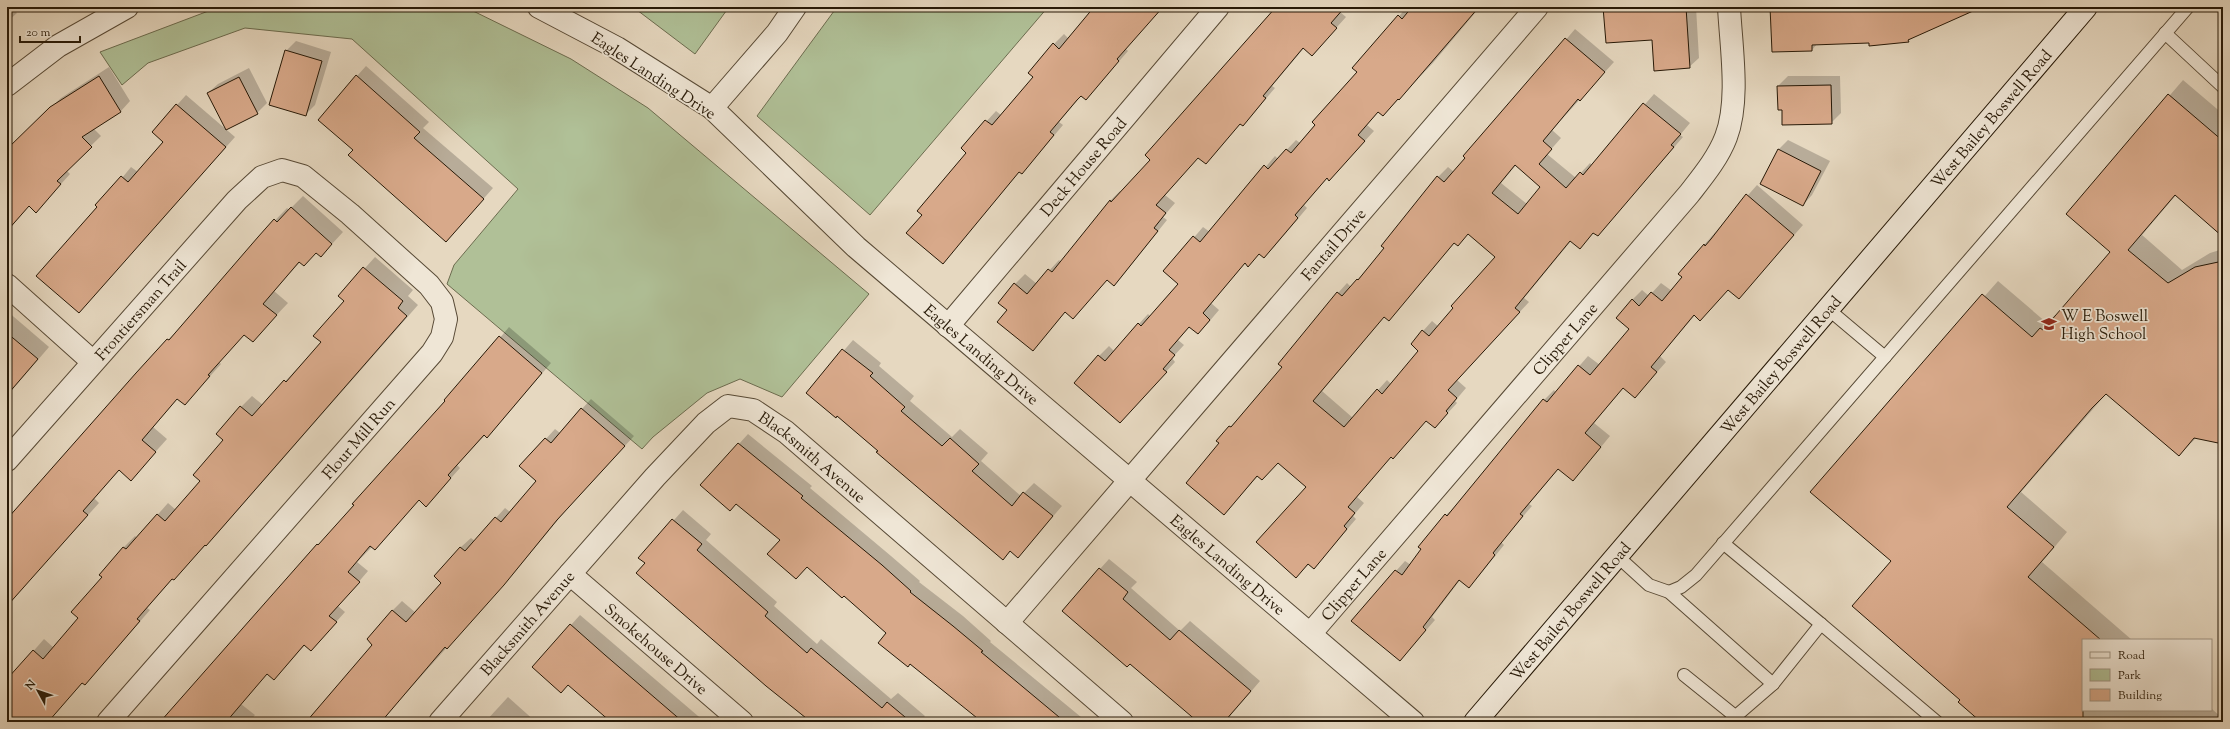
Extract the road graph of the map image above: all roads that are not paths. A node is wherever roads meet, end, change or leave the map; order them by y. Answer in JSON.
{"nodes":[{"id":1,"x":127,"y":7,"type":"edge"},
{"id":2,"x":538,"y":7,"type":"edge"},
{"id":3,"x":795,"y":7,"type":"edge"},
{"id":4,"x":1218,"y":7,"type":"edge"},
{"id":5,"x":1537,"y":7,"type":"edge"},
{"id":6,"x":1729,"y":7,"type":"edge"},
{"id":7,"x":2086,"y":7,"type":"edge"},
{"id":8,"x":2188,"y":7,"type":"edge"},
{"id":9,"x":2165,"y":33,"type":"junction"},
{"id":10,"x":7,"y":85,"type":"edge"},
{"id":11,"x":2223,"y":87,"type":"edge"},
{"id":12,"x":712,"y":108,"type":"junction"},
{"id":13,"x":282,"y":170,"type":"joint"},
{"id":14,"x":7,"y":285,"type":"edge"},
{"id":15,"x":1828,"y":309,"type":"junction"},
{"id":16,"x":948,"y":326,"type":"junction"},
{"id":17,"x":1885,"y":357,"type":"junction"},
{"id":18,"x":93,"y":362,"type":"junction"},
{"id":19,"x":7,"y":460,"type":"edge"},
{"id":20,"x":1129,"y":480,"type":"junction"},
{"id":21,"x":1724,"y":543,"type":"junction"},
{"id":22,"x":1616,"y":555,"type":"junction"},
{"id":23,"x":570,"y":574,"type":"junction"},
{"id":24,"x":1669,"y":592,"type":"junction"},
{"id":25,"x":1007,"y":623,"type":"junction"},
{"id":26,"x":1821,"y":624,"type":"junction"},
{"id":27,"x":1310,"y":634,"type":"junction"},
{"id":28,"x":1684,"y":675,"type":"dead end"},
{"id":29,"x":1773,"y":684,"type":"junction"},
{"id":30,"x":1732,"y":719,"type":"edge"},
{"id":31,"x":108,"y":722,"type":"edge"},
{"id":32,"x":440,"y":722,"type":"edge"},
{"id":33,"x":742,"y":722,"type":"edge"},
{"id":34,"x":1122,"y":722,"type":"edge"},
{"id":35,"x":1413,"y":722,"type":"edge"},
{"id":36,"x":1475,"y":722,"type":"edge"},
{"id":37,"x":1937,"y":722,"type":"edge"}],
"edges":[{"from":1,"to":10,"type":"street"},
{"from":2,"to":12,"type":"street","name":"Eagles Landing Drive"},
{"from":3,"to":12,"type":"street"},
{"from":4,"to":16,"type":"street","name":"Deck House Road"},
{"from":5,"to":20,"type":"street","name":"Fantail Drive"},
{"from":6,"to":27,"type":"street","name":"Clipper Lane"},
{"from":7,"to":15,"type":"street","name":"West Bailey Boswell Road"},
{"from":8,"to":9,"type":"lane"},
{"from":9,"to":11,"type":"lane"},
{"from":9,"to":17,"type":"lane"},
{"from":12,"to":16,"type":"street","name":"Eagles Landing Drive"},
{"from":13,"to":18,"type":"street","name":"Frontiersman Trail"},
{"from":13,"to":31,"type":"street","name":"Flour Mill Run"},
{"from":14,"to":18,"type":"street"},
{"from":15,"to":17,"type":"lane"},
{"from":15,"to":22,"type":"street","name":"West Bailey Boswell Road"},
{"from":16,"to":20,"type":"street","name":"Eagles Landing Drive"},
{"from":17,"to":21,"type":"lane"},
{"from":18,"to":19,"type":"street","name":"Frontiersman Trail"},
{"from":20,"to":25,"type":"street","name":"Fantail Drive"},
{"from":20,"to":27,"type":"street","name":"Eagles Landing Drive"},
{"from":21,"to":24,"type":"lane"},
{"from":21,"to":26,"type":"lane"},
{"from":22,"to":24,"type":"lane"},
{"from":22,"to":36,"type":"street","name":"West Bailey Boswell Road"},
{"from":23,"to":25,"type":"street","name":"Blacksmith Avenue"},
{"from":23,"to":32,"type":"street","name":"Blacksmith Avenue"},
{"from":23,"to":33,"type":"street","name":"Smokehouse Drive"},
{"from":24,"to":29,"type":"lane"},
{"from":25,"to":34,"type":"street","name":"Blacksmith Avenue"},
{"from":26,"to":29,"type":"lane"},
{"from":26,"to":37,"type":"lane"},
{"from":27,"to":35,"type":"street","name":"Eagles Landing Drive"},
{"from":28,"to":30,"type":"lane"},
{"from":29,"to":30,"type":"lane"}]}
